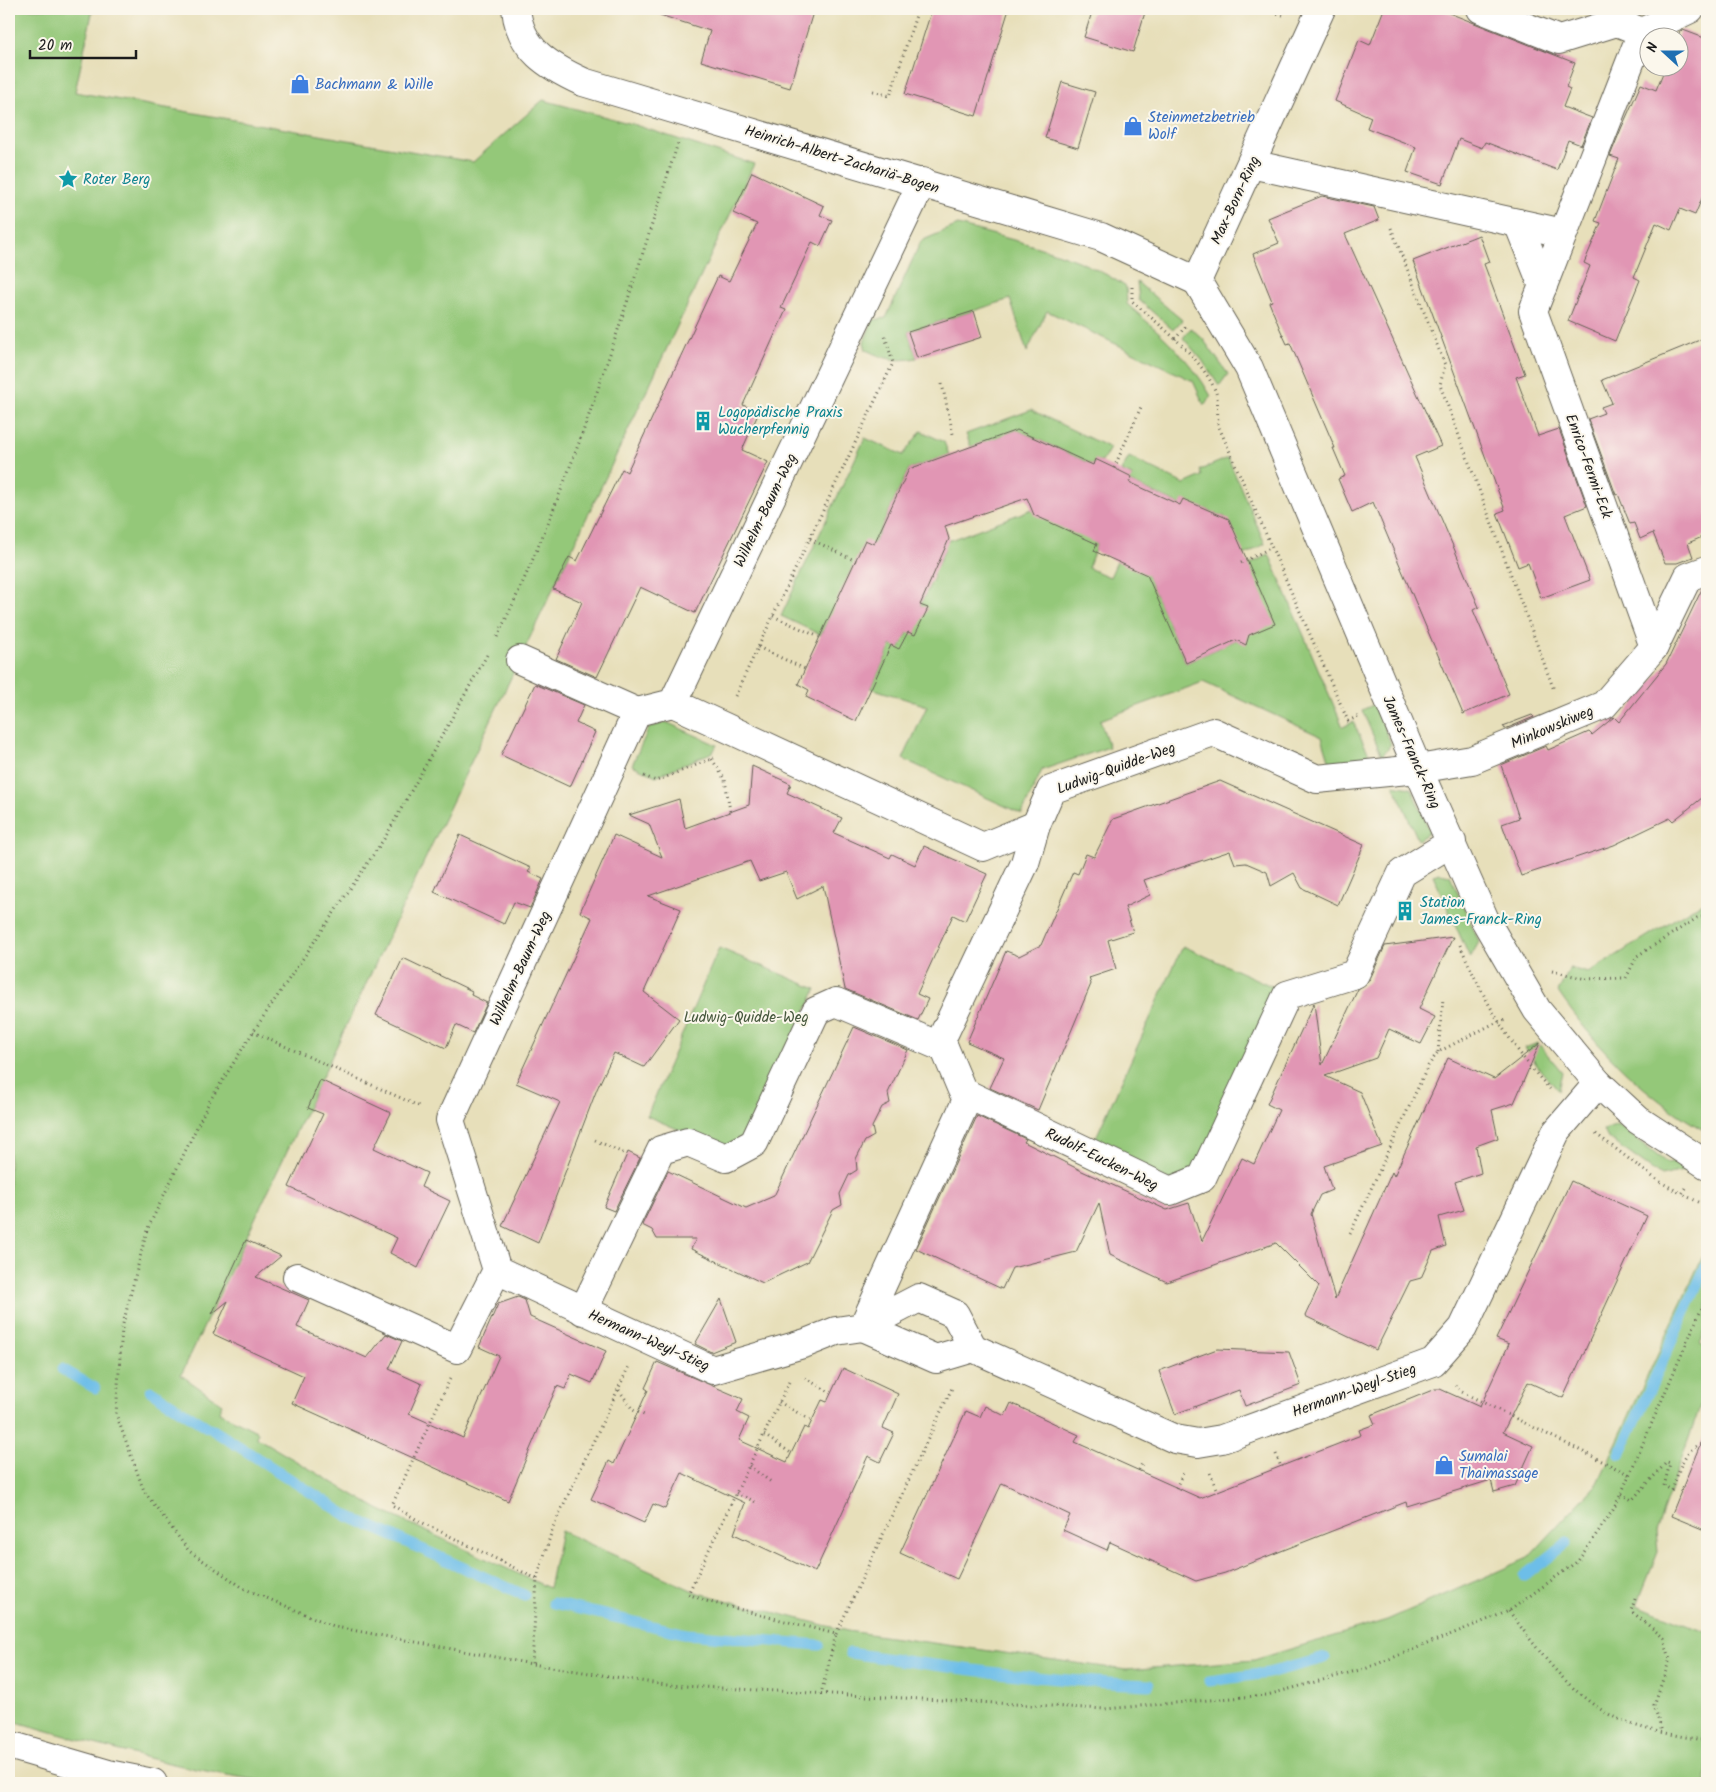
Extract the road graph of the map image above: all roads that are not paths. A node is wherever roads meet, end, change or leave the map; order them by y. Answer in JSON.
{"nodes":[{"id":1,"x":516,"y":9,"type":"edge"},
{"id":2,"x":1321,"y":9,"type":"edge"},
{"id":3,"x":1482,"y":9,"type":"edge"},
{"id":4,"x":1690,"y":9,"type":"edge"},
{"id":5,"x":1702,"y":9,"type":"edge"},
{"id":6,"x":1707,"y":11,"type":"edge"},
{"id":7,"x":1627,"y":21,"type":"edge"},
{"id":8,"x":1251,"y":164,"type":"junction"},
{"id":9,"x":922,"y":182,"type":"junction"},
{"id":10,"x":1518,"y":223,"type":"junction"},
{"id":11,"x":1563,"y":233,"type":"junction"},
{"id":12,"x":1197,"y":281,"type":"junction"},
{"id":13,"x":1543,"y":286,"type":"junction"},
{"id":14,"x":1707,"y":570,"type":"edge"},
{"id":15,"x":1654,"y":647,"type":"junction"},
{"id":16,"x":520,"y":660,"type":"dead end"},
{"id":17,"x":673,"y":703,"type":"junction"},
{"id":18,"x":637,"y":712,"type":"junction"},
{"id":19,"x":1418,"y":769,"type":"junction"},
{"id":20,"x":1036,"y":825,"type":"junction"},
{"id":21,"x":1452,"y":842,"type":"junction"},
{"id":22,"x":944,"y":1048,"type":"junction"},
{"id":23,"x":1598,"y":1083,"type":"junction"},
{"id":24,"x":968,"y":1095,"type":"junction"},
{"id":25,"x":1707,"y":1165,"type":"edge"},
{"id":26,"x":497,"y":1270,"type":"junction"},
{"id":27,"x":297,"y":1277,"type":"dead end"},
{"id":28,"x":583,"y":1311,"type":"junction"},
{"id":29,"x":863,"y":1327,"type":"junction"},
{"id":30,"x":973,"y":1348,"type":"junction"},
{"id":31,"x":9,"y":1745,"type":"edge"},
{"id":32,"x":153,"y":1783,"type":"edge"}],
"edges":[{"from":1,"to":9,"type":"street","name":"Heinrich-Albert-Zachariä-Bogen"},
{"from":2,"to":8,"type":"street","name":"Max-Born-Ring"},
{"from":3,"to":7,"type":"street"},
{"from":4,"to":7,"type":"street"},
{"from":5,"to":6,"type":"street"},
{"from":7,"to":11,"type":"street","name":"Enrico-Fermi-Eck"},
{"from":8,"to":10,"type":"street"},
{"from":8,"to":12,"type":"street","name":"Max-Born-Ring"},
{"from":9,"to":12,"type":"street","name":"Heinrich-Albert-Zachariä-Bogen"},
{"from":9,"to":17,"type":"street","name":"Wilhelm-Baum-Weg"},
{"from":10,"to":11,"type":"street"},
{"from":10,"to":13,"type":"street"},
{"from":11,"to":13,"type":"street","name":"Enrico-Fermi-Eck"},
{"from":12,"to":19,"type":"street","name":"James-Franck-Ring"},
{"from":13,"to":15,"type":"street","name":"Enrico-Fermi-Eck"},
{"from":14,"to":15,"type":"street","name":"Minkowskiweg"},
{"from":15,"to":19,"type":"street","name":"Minkowskiweg"},
{"from":16,"to":18,"type":"street"},
{"from":17,"to":18,"type":"street"},
{"from":17,"to":20,"type":"street"},
{"from":18,"to":26,"type":"street","name":"Wilhelm-Baum-Weg"},
{"from":19,"to":20,"type":"street","name":"Ludwig-Quidde-Weg"},
{"from":19,"to":21,"type":"street","name":"James-Franck-Ring"},
{"from":20,"to":22,"type":"street","name":"Ludwig-Quidde-Weg"},
{"from":21,"to":23,"type":"street","name":"James-Franck-Ring"},
{"from":21,"to":24,"type":"street","name":"Rudolf-Eucken-Weg"},
{"from":22,"to":24,"type":"street"},
{"from":22,"to":28,"type":"street"},
{"from":23,"to":25,"type":"street","name":"James-Franck-Ring"},
{"from":23,"to":30,"type":"street","name":"Hermann-Weyl-Stieg"},
{"from":24,"to":29,"type":"street"},
{"from":26,"to":27,"type":"street"},
{"from":26,"to":28,"type":"street","name":"Hermann-Weyl-Stieg"},
{"from":28,"to":29,"type":"street","name":"Hermann-Weyl-Stieg"},
{"from":29,"to":30,"type":"street"},
{"from":29,"to":30,"type":"street","name":"Hermann-Weyl-Stieg"},
{"from":31,"to":32,"type":"street"}]}
